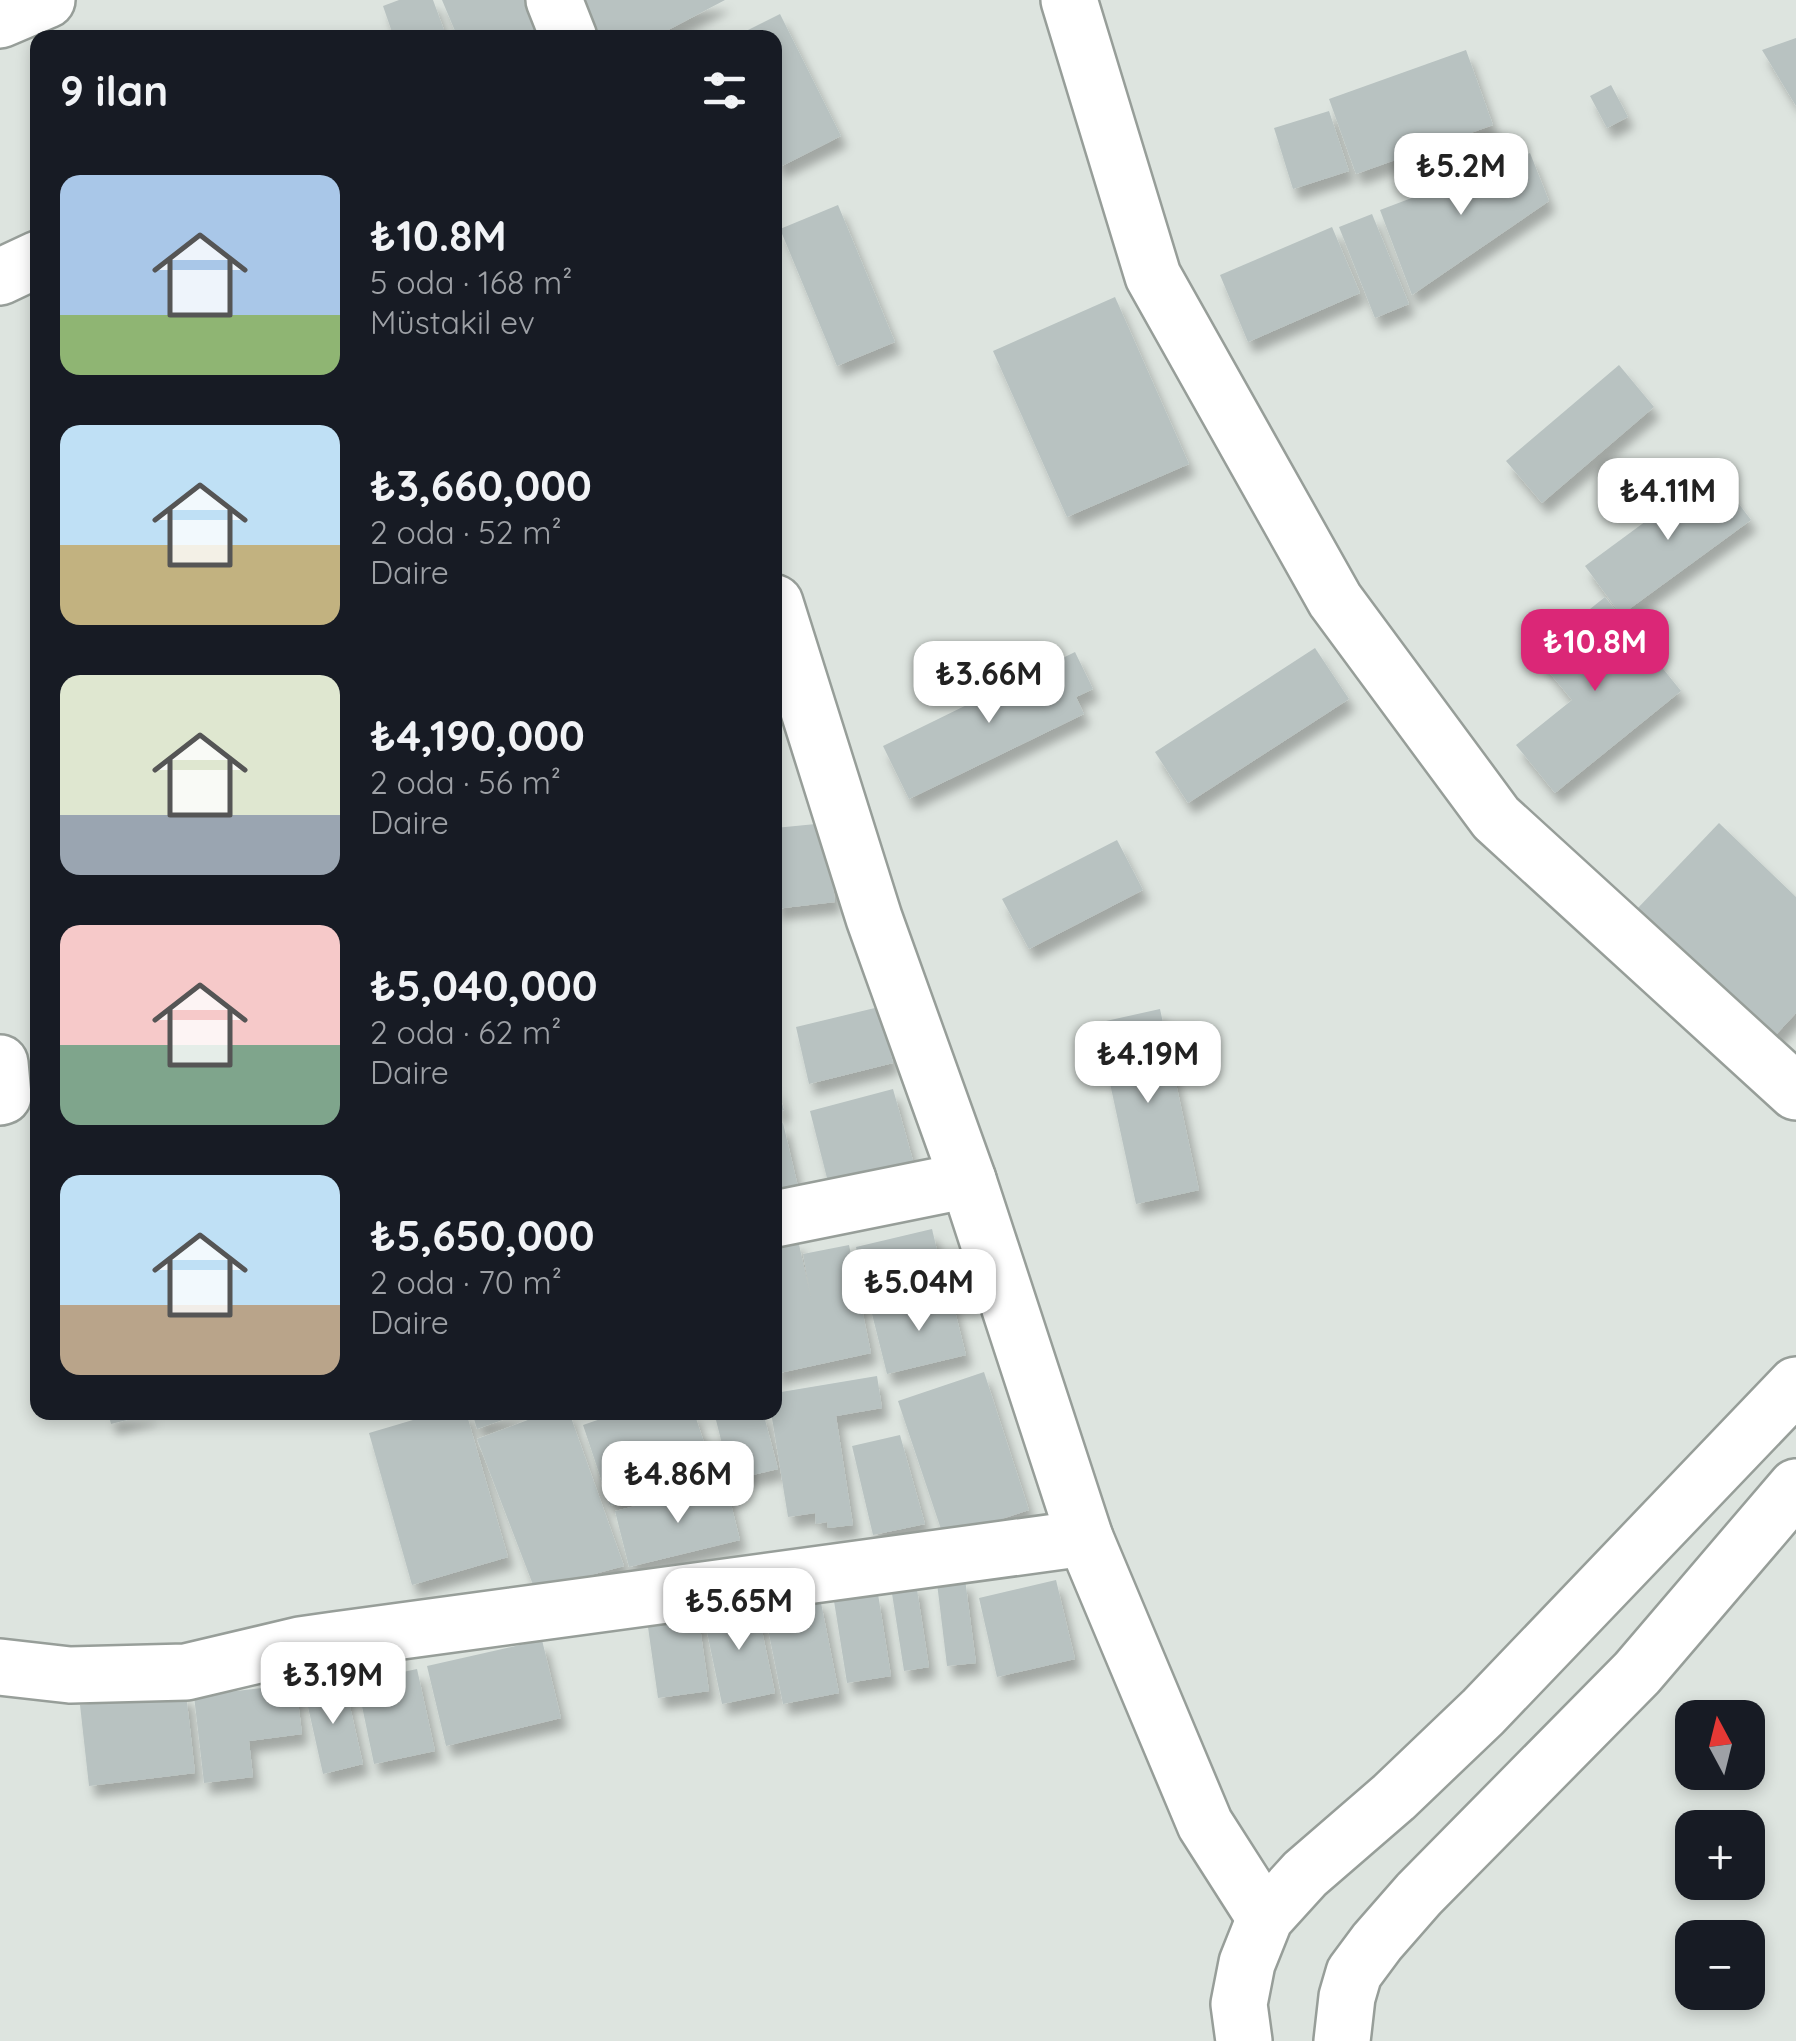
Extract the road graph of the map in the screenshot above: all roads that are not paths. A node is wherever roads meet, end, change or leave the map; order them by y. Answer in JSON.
{"nodes":[{"id":1,"x":47,"y":0,"type":"edge"},
{"id":2,"x":554,"y":0,"type":"edge"},
{"id":3,"x":1069,"y":0,"type":"edge"},
{"id":4,"x":0,"y":20,"type":"edge"},
{"id":5,"x":566,"y":30,"type":"edge"},
{"id":6,"x":30,"y":263,"type":"edge"},
{"id":7,"x":0,"y":277,"type":"edge"},
{"id":8,"x":782,"y":626,"type":"edge"},
{"id":9,"x":0,"y":1063,"type":"edge"},
{"id":10,"x":1796,"y":1092,"type":"edge"},
{"id":11,"x":0,"y":1098,"type":"edge"},
{"id":12,"x":968,"y":1180,"type":"junction"},
{"id":13,"x":782,"y":1219,"type":"edge"},
{"id":14,"x":1796,"y":1384,"type":"edge"},
{"id":15,"x":1796,"y":1487,"type":"edge"},
{"id":16,"x":1084,"y":1538,"type":"junction"},
{"id":17,"x":0,"y":1667,"type":"edge"},
{"id":18,"x":1265,"y":1918,"type":"junction"},
{"id":19,"x":1244,"y":2041,"type":"edge"},
{"id":20,"x":1342,"y":2041,"type":"edge"}],
"edges":[{"from":1,"to":4,"type":"street"},
{"from":2,"to":5,"type":"street"},
{"from":3,"to":10,"type":"street"},
{"from":6,"to":7,"type":"street"},
{"from":8,"to":12,"type":"street"},
{"from":9,"to":11,"type":"street"},
{"from":12,"to":13,"type":"street"},
{"from":12,"to":16,"type":"street"},
{"from":14,"to":18,"type":"street"},
{"from":15,"to":20,"type":"street"},
{"from":16,"to":17,"type":"street"},
{"from":16,"to":18,"type":"street"},
{"from":18,"to":19,"type":"street"}]}
